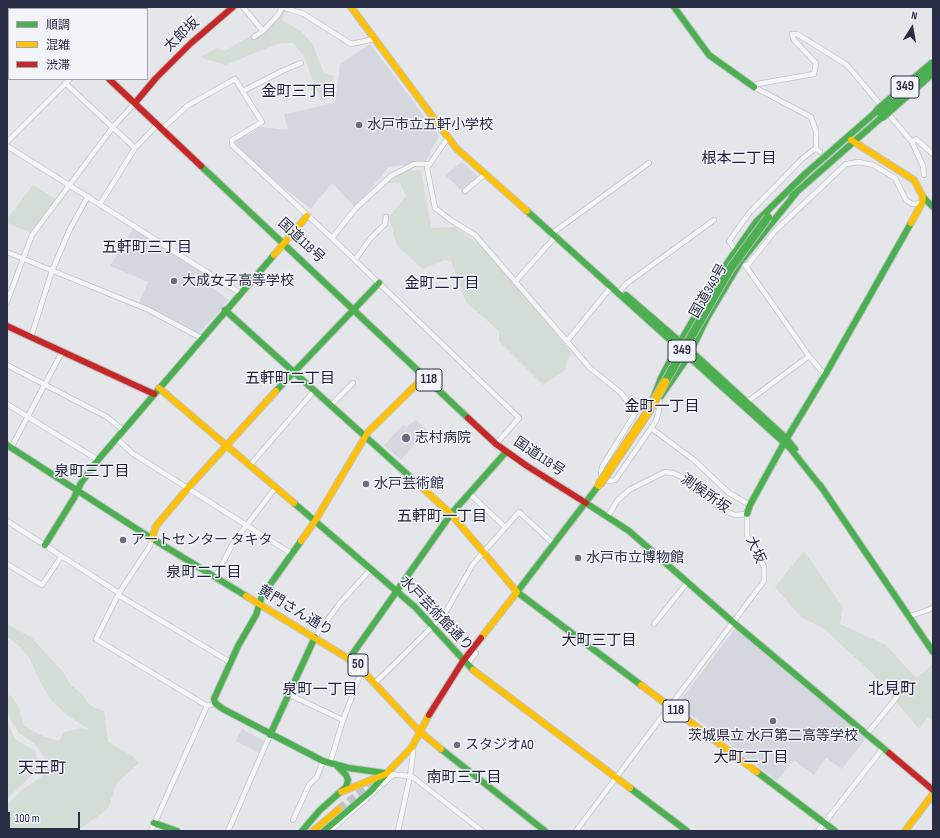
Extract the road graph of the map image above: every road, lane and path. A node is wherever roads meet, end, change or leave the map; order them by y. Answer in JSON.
{"nodes":[{"id":1,"x":233,"y":7,"type":"edge"},
{"id":2,"x":243,"y":7,"type":"edge"},
{"id":3,"x":282,"y":7,"type":"edge"},
{"id":4,"x":351,"y":7,"type":"edge"},
{"id":5,"x":674,"y":7,"type":"edge"},
{"id":6,"x":263,"y":31,"type":"junction"},
{"id":7,"x":254,"y":37,"type":"dead end"},
{"id":8,"x":374,"y":39,"type":"junction"},
{"id":9,"x":933,"y":63,"type":"edge"},
{"id":10,"x":301,"y":64,"type":"dead end"},
{"id":11,"x":933,"y":72,"type":"edge"},
{"id":12,"x":69,"y":80,"type":"edge"},
{"id":13,"x":110,"y":80,"type":"edge"},
{"id":14,"x":65,"y":83,"type":"junction"},
{"id":15,"x":754,"y":87,"type":"junction"},
{"id":16,"x":243,"y":91,"type":"junction"},
{"id":17,"x":135,"y":103,"type":"junction"},
{"id":18,"x":880,"y":114,"type":"junction"},
{"id":19,"x":113,"y":127,"type":"junction"},
{"id":20,"x":160,"y":127,"type":"junction"},
{"id":21,"x":447,"y":139,"type":"junction"},
{"id":22,"x":850,"y":139,"type":"junction"},
{"id":23,"x":7,"y":142,"type":"edge"},
{"id":24,"x":912,"y":142,"type":"junction"},
{"id":25,"x":7,"y":146,"type":"edge"},
{"id":26,"x":135,"y":148,"type":"junction"},
{"id":27,"x":816,"y":148,"type":"junction"},
{"id":28,"x":820,"y":152,"type":"dead end"},
{"id":29,"x":933,"y":154,"type":"edge"},
{"id":30,"x":649,"y":163,"type":"dead end"},
{"id":31,"x":430,"y":164,"type":"junction"},
{"id":32,"x":484,"y":175,"type":"junction"},
{"id":33,"x":924,"y":175,"type":"dead end"},
{"id":34,"x":70,"y":185,"type":"junction"},
{"id":35,"x":793,"y":190,"type":"junction"},
{"id":36,"x":465,"y":191,"type":"dead end"},
{"id":37,"x":88,"y":196,"type":"junction"},
{"id":38,"x":922,"y":200,"type":"junction"},
{"id":39,"x":100,"y":204,"type":"junction"},
{"id":40,"x":933,"y":207,"type":"edge"},
{"id":41,"x":307,"y":216,"type":"junction"},
{"id":42,"x":386,"y":217,"type":"dead end"},
{"id":43,"x":714,"y":220,"type":"dead end"},
{"id":44,"x":552,"y":236,"type":"junction"},
{"id":45,"x":332,"y":238,"type":"junction"},
{"id":46,"x":284,"y":243,"type":"junction"},
{"id":47,"x":736,"y":250,"type":"junction"},
{"id":48,"x":7,"y":252,"type":"edge"},
{"id":49,"x":23,"y":259,"type":"junction"},
{"id":50,"x":355,"y":260,"type":"junction"},
{"id":51,"x":581,"y":262,"type":"junction"},
{"id":52,"x":744,"y":264,"type":"junction"},
{"id":53,"x":52,"y":271,"type":"junction"},
{"id":54,"x":515,"y":282,"type":"junction"},
{"id":55,"x":379,"y":283,"type":"junction"},
{"id":56,"x":611,"y":287,"type":"junction"},
{"id":57,"x":620,"y":291,"type":"junction"},
{"id":58,"x":240,"y":293,"type":"junction"},
{"id":59,"x":7,"y":302,"type":"edge"},
{"id":60,"x":353,"y":308,"type":"junction"},
{"id":61,"x":225,"y":310,"type":"junction"},
{"id":62,"x":7,"y":326,"type":"edge"},
{"id":63,"x":31,"y":338,"type":"junction"},
{"id":64,"x":201,"y":338,"type":"junction"},
{"id":65,"x":566,"y":341,"type":"junction"},
{"id":66,"x":678,"y":344,"type":"junction"},
{"id":67,"x":62,"y":352,"type":"junction"},
{"id":68,"x":689,"y":354,"type":"junction"},
{"id":69,"x":809,"y":356,"type":"junction"},
{"id":70,"x":7,"y":365,"type":"edge"},
{"id":71,"x":296,"y":372,"type":"junction"},
{"id":72,"x":825,"y":375,"type":"junction"},
{"id":73,"x":425,"y":376,"type":"junction"},
{"id":74,"x":353,"y":383,"type":"dead end"},
{"id":75,"x":46,"y":385,"type":"junction"},
{"id":76,"x":315,"y":390,"type":"junction"},
{"id":77,"x":156,"y":391,"type":"junction"},
{"id":78,"x":656,"y":399,"type":"junction"},
{"id":79,"x":747,"y":402,"type":"junction"},
{"id":80,"x":7,"y":404,"type":"edge"},
{"id":81,"x":331,"y":405,"type":"junction"},
{"id":82,"x":636,"y":412,"type":"junction"},
{"id":83,"x":28,"y":417,"type":"junction"},
{"id":84,"x":651,"y":428,"type":"junction"},
{"id":85,"x":123,"y":430,"type":"junction"},
{"id":86,"x":365,"y":436,"type":"junction"},
{"id":87,"x":116,"y":438,"type":"junction"},
{"id":88,"x":786,"y":441,"type":"junction"},
{"id":89,"x":496,"y":444,"type":"junction"},
{"id":90,"x":9,"y":446,"type":"edge"},
{"id":91,"x":228,"y":447,"type":"junction"},
{"id":92,"x":506,"y":452,"type":"junction"},
{"id":93,"x":98,"y":460,"type":"junction"},
{"id":94,"x":250,"y":465,"type":"junction"},
{"id":95,"x":608,"y":473,"type":"dead end"},
{"id":96,"x":188,"y":488,"type":"junction"},
{"id":97,"x":276,"y":488,"type":"junction"},
{"id":98,"x":77,"y":491,"type":"junction"},
{"id":99,"x":470,"y":494,"type":"junction"},
{"id":100,"x":586,"y":503,"type":"junction"},
{"id":101,"x":750,"y":505,"type":"junction"},
{"id":102,"x":451,"y":514,"type":"junction"},
{"id":103,"x":747,"y":514,"type":"junction"},
{"id":104,"x":608,"y":516,"type":"junction"},
{"id":105,"x":7,"y":521,"type":"edge"},
{"id":106,"x":315,"y":521,"type":"junction"},
{"id":107,"x":247,"y":526,"type":"junction"},
{"id":108,"x":505,"y":527,"type":"junction"},
{"id":109,"x":152,"y":539,"type":"junction"},
{"id":110,"x":554,"y":544,"type":"junction"},
{"id":111,"x":45,"y":545,"type":"junction"},
{"id":112,"x":483,"y":552,"type":"junction"},
{"id":113,"x":292,"y":554,"type":"junction"},
{"id":114,"x":61,"y":557,"type":"junction"},
{"id":115,"x":7,"y":564,"type":"edge"},
{"id":116,"x":371,"y":569,"type":"junction"},
{"id":117,"x":215,"y":578,"type":"junction"},
{"id":118,"x":687,"y":583,"type":"junction"},
{"id":119,"x":396,"y":590,"type":"junction"},
{"id":120,"x":517,"y":592,"type":"junction"},
{"id":121,"x":118,"y":594,"type":"junction"},
{"id":122,"x":259,"y":605,"type":"junction"},
{"id":123,"x":933,"y":608,"type":"edge"},
{"id":124,"x":908,"y":617,"type":"junction"},
{"id":125,"x":734,"y":623,"type":"junction"},
{"id":126,"x":654,"y":624,"type":"dead end"},
{"id":127,"x":433,"y":627,"type":"junction"},
{"id":128,"x":315,"y":638,"type":"junction"},
{"id":129,"x":933,"y":652,"type":"edge"},
{"id":130,"x":476,"y":653,"type":"dead end"},
{"id":131,"x":350,"y":659,"type":"junction"},
{"id":132,"x":230,"y":662,"type":"junction"},
{"id":133,"x":465,"y":663,"type":"junction"},
{"id":134,"x":362,"y":670,"type":"junction"},
{"id":135,"x":374,"y":684,"type":"junction"},
{"id":136,"x":288,"y":694,"type":"junction"},
{"id":137,"x":897,"y":697,"type":"dead end"},
{"id":138,"x":211,"y":704,"type":"junction"},
{"id":139,"x":671,"y":707,"type":"junction"},
{"id":140,"x":343,"y":720,"type":"junction"},
{"id":141,"x":419,"y":732,"type":"junction"},
{"id":142,"x":867,"y":734,"type":"junction"},
{"id":143,"x":270,"y":735,"type":"junction"},
{"id":144,"x":412,"y":747,"type":"junction"},
{"id":145,"x":883,"y":748,"type":"junction"},
{"id":146,"x":329,"y":763,"type":"junction"},
{"id":147,"x":390,"y":774,"type":"junction"},
{"id":148,"x":410,"y":776,"type":"junction"},
{"id":149,"x":617,"y":778,"type":"junction"},
{"id":150,"x":933,"y":790,"type":"edge"},
{"id":151,"x":341,"y":792,"type":"junction"},
{"id":152,"x":933,"y":794,"type":"edge"},
{"id":153,"x":339,"y":809,"type":"tunnel mouth"},
{"id":154,"x":293,"y":820,"type":"dead end"},
{"id":155,"x":824,"y":823,"type":"junction"},
{"id":156,"x":152,"y":827,"type":"edge"},
{"id":157,"x":178,"y":831,"type":"edge"},
{"id":158,"x":228,"y":831,"type":"edge"},
{"id":159,"x":302,"y":831,"type":"edge"},
{"id":160,"x":313,"y":831,"type":"edge"},
{"id":161,"x":324,"y":831,"type":"edge"},
{"id":162,"x":330,"y":831,"type":"edge"},
{"id":163,"x":398,"y":831,"type":"edge"},
{"id":164,"x":482,"y":831,"type":"edge"},
{"id":165,"x":545,"y":831,"type":"edge"},
{"id":166,"x":576,"y":831,"type":"edge"},
{"id":167,"x":687,"y":831,"type":"edge"},
{"id":168,"x":818,"y":831,"type":"edge"},
{"id":169,"x":834,"y":831,"type":"edge"},
{"id":170,"x":905,"y":831,"type":"edge"}],
"edges":[{"from":1,"to":17,"type":"main road","name":"太郎坂"},
{"from":2,"to":6,"type":"street"},
{"from":3,"to":6,"type":"street"},
{"from":3,"to":8,"type":"street"},
{"from":4,"to":8,"type":"main road"},
{"from":5,"to":15,"type":"main road"},
{"from":6,"to":7,"type":"street"},
{"from":8,"to":21,"type":"main road"},
{"from":9,"to":18,"type":"main road","name":"国道349号","number":"349","bridge":true},
{"from":10,"to":16,"type":"street"},
{"from":11,"to":18,"type":"main road","name":"国道349号","number":"349","bridge":true},
{"from":12,"to":14,"type":"street"},
{"from":13,"to":17,"type":"main road","name":"国道118号","number":"118"},
{"from":14,"to":19,"type":"street"},
{"from":14,"to":23,"type":"street"},
{"from":15,"to":24,"type":"street"},
{"from":15,"to":27,"type":"street"},
{"from":16,"to":20,"type":"street"},
{"from":16,"to":41,"type":"street"},
{"from":17,"to":19,"type":"street"},
{"from":17,"to":20,"type":"main road","name":"国道118号","number":"118"},
{"from":18,"to":22,"type":"main road","name":"国道349号","number":"349"},
{"from":19,"to":26,"type":"street"},
{"from":19,"to":34,"type":"street"},
{"from":20,"to":26,"type":"street"},
{"from":20,"to":46,"type":"main road","name":"国道118号","number":"118"},
{"from":21,"to":31,"type":"street"},
{"from":21,"to":32,"type":"main road"},
{"from":22,"to":35,"type":"main road","name":"国道349号","number":"349"},
{"from":22,"to":38,"type":"main road"},
{"from":24,"to":29,"type":"street"},
{"from":24,"to":33,"type":"street"},
{"from":25,"to":34,"type":"street"},
{"from":26,"to":39,"type":"street"},
{"from":27,"to":28,"type":"street"},
{"from":27,"to":47,"type":"street"},
{"from":30,"to":44,"type":"street"},
{"from":31,"to":45,"type":"street"},
{"from":31,"to":54,"type":"street"},
{"from":32,"to":36,"type":"street"},
{"from":32,"to":44,"type":"main road"},
{"from":34,"to":37,"type":"street"},
{"from":34,"to":49,"type":"street"},
{"from":35,"to":47,"type":"main road","name":"国道349号","number":"349"},
{"from":35,"to":52,"type":"main road","name":"国道349号","number":"349"},
{"from":35,"to":100,"type":"main road","name":"国道349号","number":"349","bridge":true},
{"from":37,"to":39,"type":"street"},
{"from":37,"to":53,"type":"street"},
{"from":38,"to":40,"type":"main road"},
{"from":38,"to":52,"type":"street"},
{"from":38,"to":72,"type":"main road"},
{"from":39,"to":58,"type":"street"},
{"from":41,"to":45,"type":"street"},
{"from":41,"to":46,"type":"main road"},
{"from":42,"to":50,"type":"street"},
{"from":43,"to":57,"type":"street"},
{"from":44,"to":51,"type":"main road"},
{"from":44,"to":54,"type":"street"},
{"from":45,"to":50,"type":"street"},
{"from":46,"to":58,"type":"main road"},
{"from":46,"to":60,"type":"main road","name":"国道118号","number":"118"},
{"from":47,"to":66,"type":"main road","name":"国道349号","number":"349"},
{"from":48,"to":49,"type":"street"},
{"from":49,"to":53,"type":"street"},
{"from":49,"to":59,"type":"street"},
{"from":50,"to":55,"type":"street"},
{"from":51,"to":56,"type":"main road"},
{"from":51,"to":57,"type":"main road"},
{"from":52,"to":68,"type":"main road","name":"国道349号","number":"349"},
{"from":52,"to":69,"type":"street"},
{"from":53,"to":63,"type":"street"},
{"from":53,"to":64,"type":"street"},
{"from":54,"to":65,"type":"street"},
{"from":55,"to":60,"type":"main road"},
{"from":55,"to":89,"type":"street"},
{"from":56,"to":65,"type":"street"},
{"from":56,"to":66,"type":"main road"},
{"from":57,"to":66,"type":"main road"},
{"from":58,"to":61,"type":"main road"},
{"from":60,"to":71,"type":"main road"},
{"from":60,"to":73,"type":"main road","name":"国道118号","number":"118"},
{"from":61,"to":64,"type":"main road"},
{"from":61,"to":71,"type":"main road"},
{"from":62,"to":63,"type":"main road","name":"水戸芸術館通り"},
{"from":63,"to":67,"type":"main road","name":"水戸芸術館通り"},
{"from":64,"to":77,"type":"main road"},
{"from":65,"to":82,"type":"street"},
{"from":66,"to":68,"type":"main road"},
{"from":66,"to":78,"type":"main road","name":"国道349号","number":"349"},
{"from":67,"to":75,"type":"street"},
{"from":67,"to":77,"type":"main road","name":"水戸芸術館通り"},
{"from":68,"to":78,"type":"main road","name":"国道349号","number":"349"},
{"from":68,"to":79,"type":"main road"},
{"from":68,"to":88,"type":"main road"},
{"from":69,"to":72,"type":"street"},
{"from":69,"to":79,"type":"street"},
{"from":70,"to":75,"type":"street"},
{"from":71,"to":76,"type":"main road"},
{"from":71,"to":91,"type":"main road"},
{"from":72,"to":88,"type":"main road"},
{"from":73,"to":86,"type":"main road"},
{"from":73,"to":89,"type":"main road","name":"国道118号","number":"118"},
{"from":74,"to":81,"type":"street"},
{"from":75,"to":83,"type":"street"},
{"from":75,"to":85,"type":"street"},
{"from":76,"to":81,"type":"main road"},
{"from":76,"to":94,"type":"street"},
{"from":77,"to":85,"type":"main road"},
{"from":77,"to":91,"type":"main road","name":"水戸芸術館通り"},
{"from":78,"to":82,"type":"street"},
{"from":78,"to":84,"type":"street"},
{"from":78,"to":95,"type":"main road","name":"国道349号","number":"349"},
{"from":79,"to":88,"type":"main road"},
{"from":80,"to":83,"type":"street"},
{"from":81,"to":86,"type":"main road"},
{"from":82,"to":84,"type":"street"},
{"from":83,"to":90,"type":"street"},
{"from":83,"to":93,"type":"street"},
{"from":84,"to":101,"type":"street"},
{"from":85,"to":87,"type":"main road"},
{"from":86,"to":102,"type":"main road"},
{"from":86,"to":106,"type":"main road"},
{"from":87,"to":93,"type":"main road"},
{"from":87,"to":96,"type":"street"},
{"from":88,"to":101,"type":"main road"},
{"from":88,"to":124,"type":"main road"},
{"from":89,"to":92,"type":"main road","name":"国道118号","number":"118"},
{"from":90,"to":98,"type":"main road","name":"黄門さん通り","number":"50"},
{"from":91,"to":94,"type":"main road","name":"水戸芸術館通り"},
{"from":91,"to":96,"type":"main road"},
{"from":92,"to":99,"type":"main road"},
{"from":92,"to":100,"type":"main road","name":"国道118号","number":"118"},
{"from":93,"to":98,"type":"main road"},
{"from":94,"to":97,"type":"main road","name":"水戸芸術館通り"},
{"from":96,"to":107,"type":"street"},
{"from":96,"to":109,"type":"main road"},
{"from":97,"to":106,"type":"main road","name":"水戸芸術館通り"},
{"from":97,"to":107,"type":"street"},
{"from":98,"to":109,"type":"main road","name":"黄門さん通り","number":"50"},
{"from":98,"to":111,"type":"main road"},
{"from":99,"to":102,"type":"main road"},
{"from":99,"to":108,"type":"street"},
{"from":100,"to":104,"type":"main road","name":"国道118号"},
{"from":100,"to":110,"type":"main road"},
{"from":101,"to":103,"type":"main road"},
{"from":102,"to":112,"type":"main road"},
{"from":102,"to":119,"type":"main road"},
{"from":103,"to":104,"type":"street","name":"測候所坂"},
{"from":103,"to":125,"type":"street","name":"大坂"},
{"from":104,"to":118,"type":"main road","name":"国道118号"},
{"from":105,"to":111,"type":"street"},
{"from":106,"to":113,"type":"main road"},
{"from":106,"to":116,"type":"main road","name":"水戸芸術館通り"},
{"from":107,"to":113,"type":"street"},
{"from":107,"to":117,"type":"street"},
{"from":108,"to":110,"type":"street"},
{"from":108,"to":112,"type":"street"},
{"from":109,"to":117,"type":"main road","name":"黄門さん通り","number":"50"},
{"from":109,"to":121,"type":"street"},
{"from":110,"to":120,"type":"main road"},
{"from":111,"to":114,"type":"street"},
{"from":112,"to":120,"type":"main road"},
{"from":112,"to":127,"type":"street"},
{"from":113,"to":122,"type":"main road"},
{"from":114,"to":115,"type":"street"},
{"from":114,"to":121,"type":"street"},
{"from":116,"to":119,"type":"main road","name":"水戸芸術館通り"},
{"from":116,"to":128,"type":"street"},
{"from":117,"to":122,"type":"main road","name":"黄門さん通り","number":"50"},
{"from":118,"to":125,"type":"main road","name":"国道118号"},
{"from":118,"to":126,"type":"street"},
{"from":119,"to":127,"type":"main road","name":"水戸芸術館通り"},
{"from":119,"to":131,"type":"main road"},
{"from":120,"to":133,"type":"main road"},
{"from":120,"to":139,"type":"main road","number":"118"},
{"from":121,"to":132,"type":"street"},
{"from":121,"to":138,"type":"street"},
{"from":122,"to":128,"type":"main road","name":"黄門さん通り","number":"50"},
{"from":122,"to":132,"type":"main road"},
{"from":123,"to":124,"type":"street"},
{"from":124,"to":129,"type":"main road"},
{"from":125,"to":139,"type":"street","name":"大坂"},
{"from":125,"to":142,"type":"main road","name":"国道118号"},
{"from":127,"to":133,"type":"main road","name":"水戸芸術館通り"},
{"from":127,"to":135,"type":"street"},
{"from":128,"to":131,"type":"main road","name":"黄門さん通り","number":"50"},
{"from":128,"to":136,"type":"main road"},
{"from":130,"to":133,"type":"street"},
{"from":131,"to":134,"type":"main road","name":"黄門さん通り","number":"50"},
{"from":132,"to":138,"type":"main road"},
{"from":133,"to":141,"type":"main road"},
{"from":133,"to":149,"type":"main road","name":"水戸芸術館通り"},
{"from":134,"to":135,"type":"main road","name":"黄門さん通り","number":"50"},
{"from":134,"to":140,"type":"street"},
{"from":135,"to":141,"type":"main road","name":"黄門さん通り","number":"50"},
{"from":136,"to":140,"type":"street"},
{"from":136,"to":143,"type":"main road"},
{"from":137,"to":142,"type":"street"},
{"from":138,"to":143,"type":"main road"},
{"from":138,"to":156,"type":"street"},
{"from":139,"to":149,"type":"street","name":"大坂"},
{"from":139,"to":155,"type":"main road","number":"118"},
{"from":140,"to":146,"type":"street"},
{"from":141,"to":144,"type":"main road"},
{"from":141,"to":165,"type":"main road","name":"黄門さん通り","number":"50"},
{"from":142,"to":145,"type":"main road","name":"国道118号"},
{"from":143,"to":146,"type":"main road"},
{"from":143,"to":158,"type":"street"},
{"from":144,"to":147,"type":"main road"},
{"from":144,"to":148,"type":"street"},
{"from":145,"to":150,"type":"main road","name":"国道118号"},
{"from":145,"to":155,"type":"street"},
{"from":146,"to":147,"type":"main road"},
{"from":146,"to":151,"type":"main road"},
{"from":146,"to":154,"type":"street"},
{"from":147,"to":148,"type":"street"},
{"from":147,"to":151,"type":"main road"},
{"from":147,"to":161,"type":"main road"},
{"from":147,"to":162,"type":"street"},
{"from":148,"to":163,"type":"street"},
{"from":148,"to":164,"type":"street"},
{"from":149,"to":166,"type":"street","name":"大坂"},
{"from":149,"to":167,"type":"main road","name":"水戸芸術館通り"},
{"from":151,"to":159,"type":"main road"},
{"from":152,"to":170,"type":"main road"},
{"from":153,"to":160,"type":"main road"},
{"from":155,"to":168,"type":"street"},
{"from":155,"to":169,"type":"main road","number":"118"},
{"from":156,"to":157,"type":"main road"}]}
